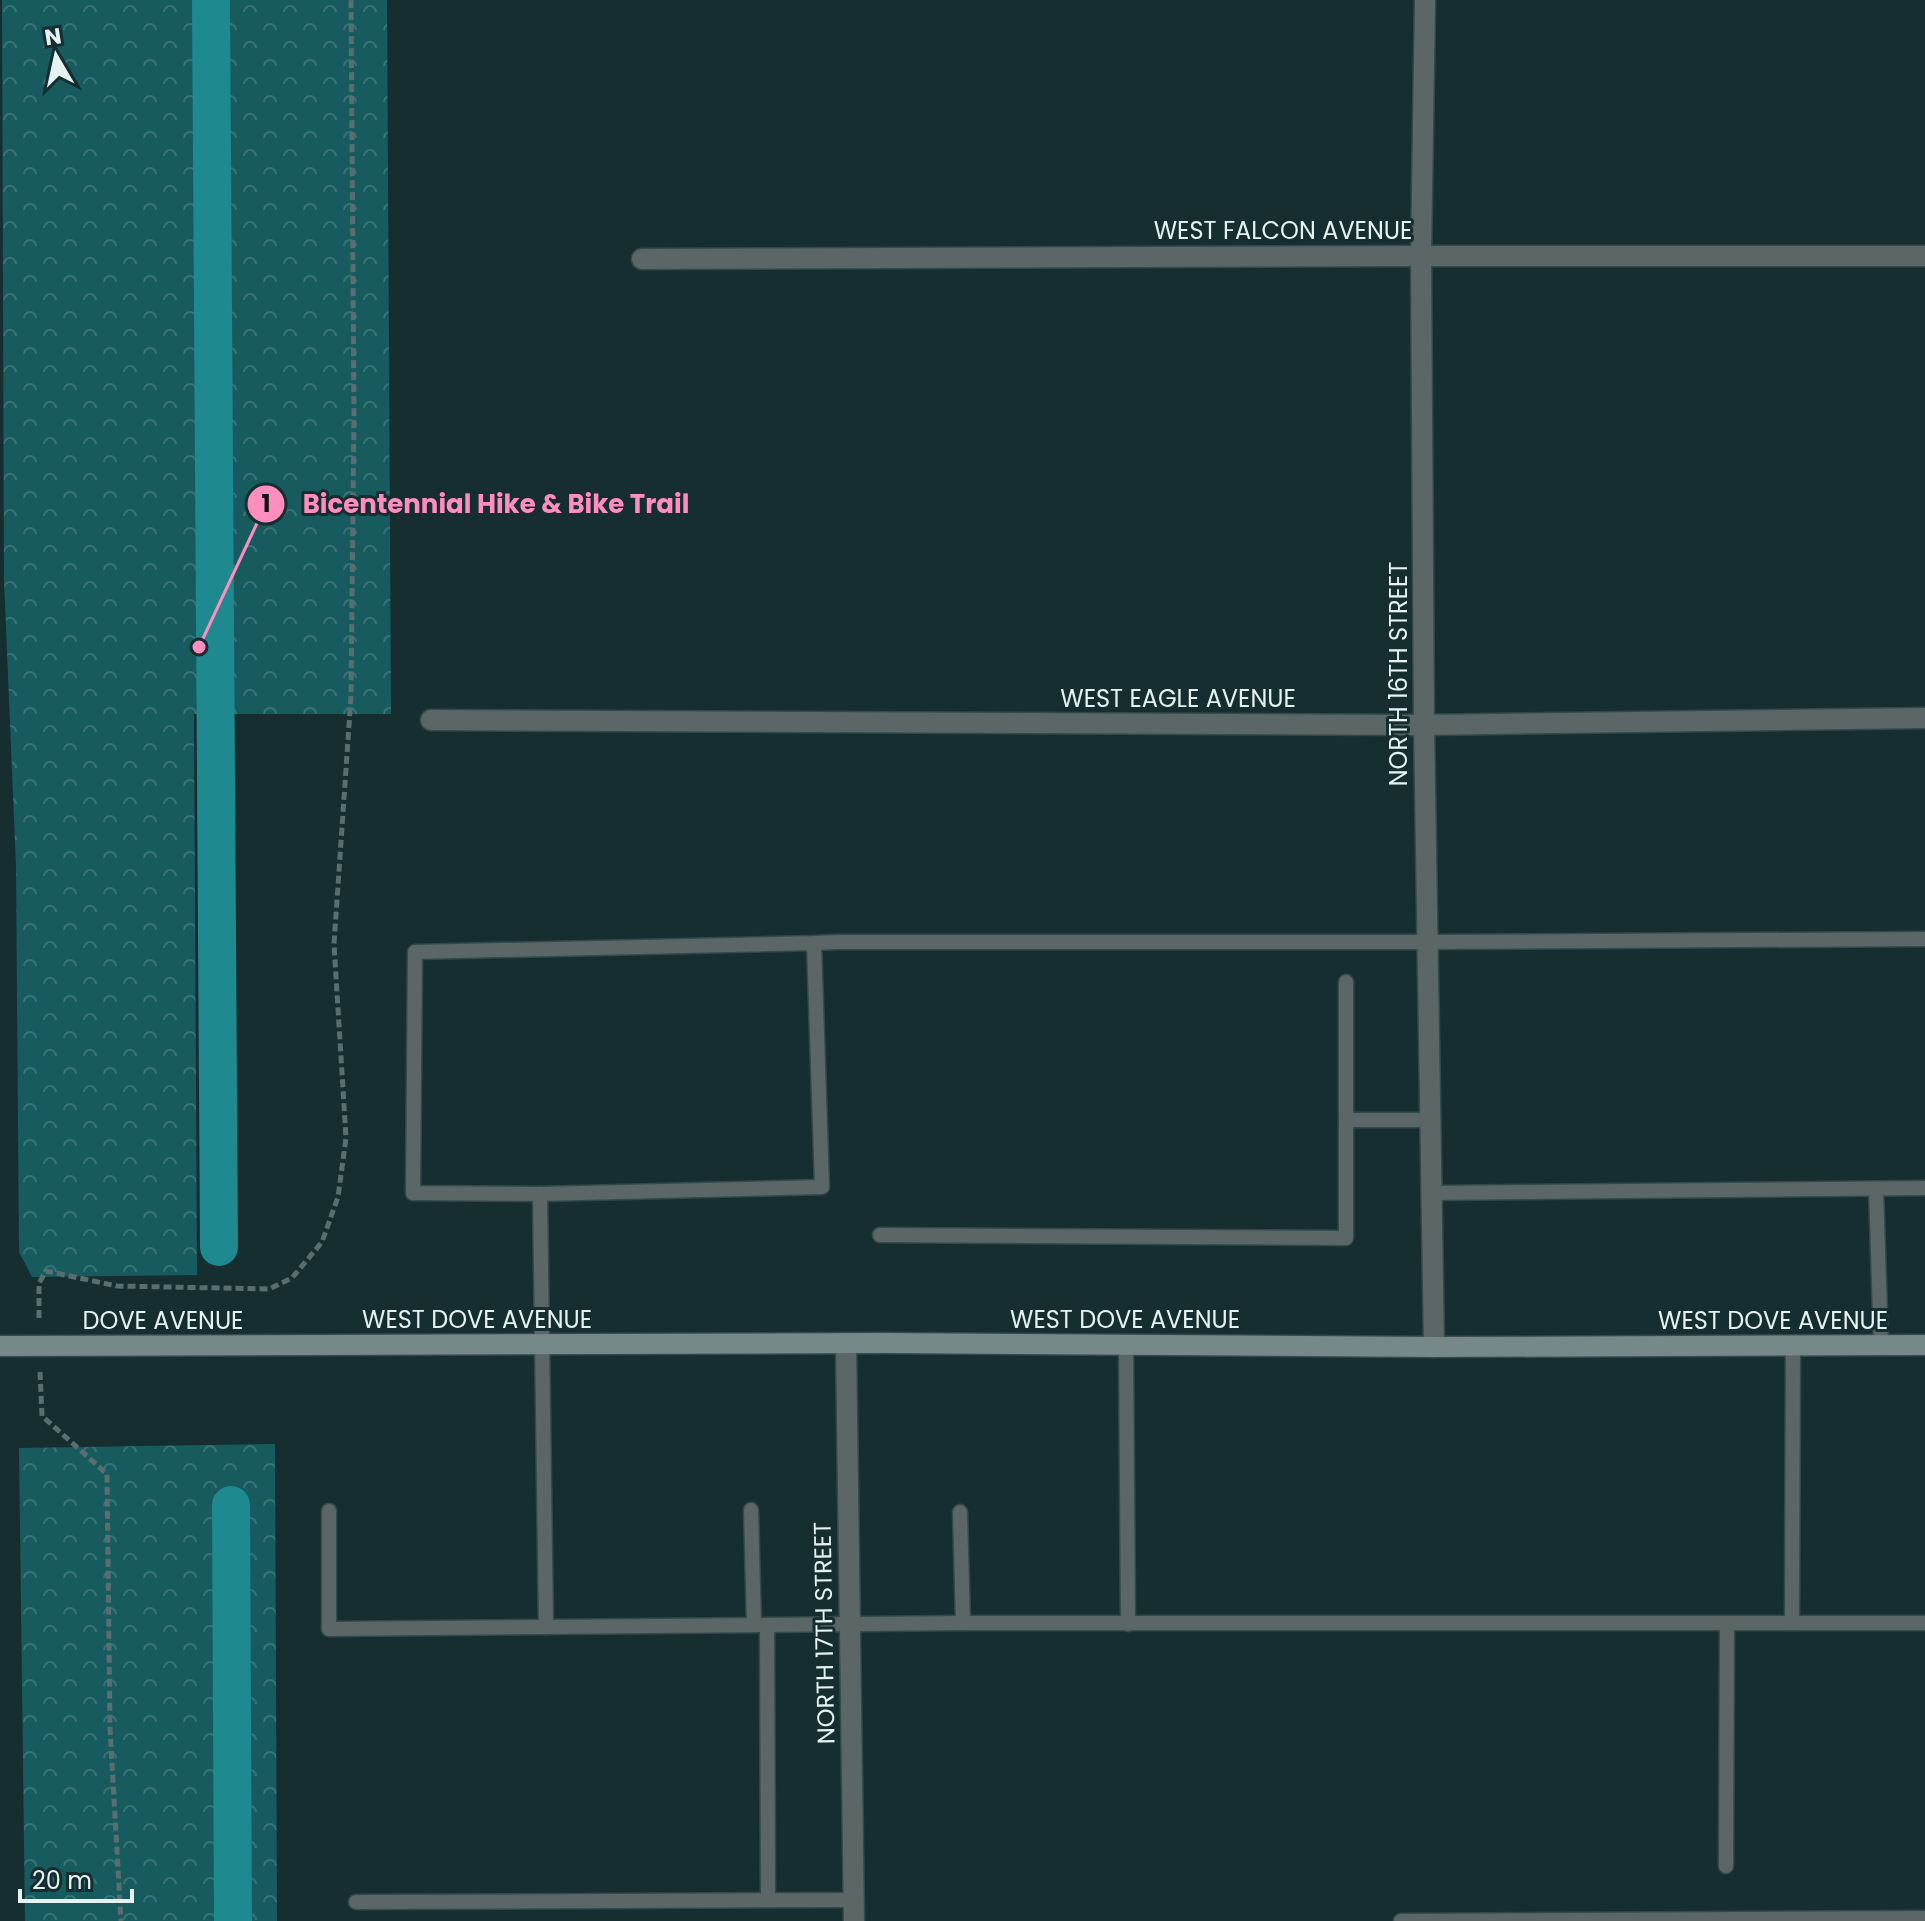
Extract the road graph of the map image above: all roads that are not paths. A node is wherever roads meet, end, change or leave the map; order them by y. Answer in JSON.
{"nodes":[{"id":1,"x":1425,"y":0,"type":"edge"},
{"id":2,"x":1421,"y":256,"type":"junction"},
{"id":3,"x":1925,"y":256,"type":"edge"},
{"id":4,"x":642,"y":259,"type":"dead end"},
{"id":5,"x":1925,"y":718,"type":"edge"},
{"id":6,"x":431,"y":720,"type":"dead end"},
{"id":7,"x":1424,"y":725,"type":"junction"},
{"id":8,"x":1925,"y":939,"type":"edge"},
{"id":9,"x":1427,"y":942,"type":"junction"},
{"id":10,"x":814,"y":943,"type":"junction"},
{"id":11,"x":1346,"y":982,"type":"dead end"},
{"id":12,"x":1346,"y":1120,"type":"junction"},
{"id":13,"x":1430,"y":1120,"type":"junction"},
{"id":14,"x":1925,"y":1188,"type":"edge"},
{"id":15,"x":1876,"y":1189,"type":"junction"},
{"id":16,"x":1432,"y":1193,"type":"junction"},
{"id":17,"x":540,"y":1194,"type":"junction"},
{"id":18,"x":880,"y":1235,"type":"dead end"},
{"id":19,"x":846,"y":1344,"type":"junction"},
{"id":20,"x":325,"y":1345,"type":"joint"},
{"id":21,"x":543,"y":1345,"type":"junction"},
{"id":22,"x":1126,"y":1345,"type":"junction"},
{"id":23,"x":1881,"y":1345,"type":"junction"},
{"id":24,"x":1925,"y":1345,"type":"edge"},
{"id":25,"x":0,"y":1346,"type":"edge"},
{"id":26,"x":1793,"y":1346,"type":"junction"},
{"id":27,"x":1434,"y":1347,"type":"junction"},
{"id":28,"x":751,"y":1510,"type":"dead end"},
{"id":29,"x":329,"y":1511,"type":"dead end"},
{"id":30,"x":960,"y":1512,"type":"dead end"},
{"id":31,"x":963,"y":1623,"type":"junction"},
{"id":32,"x":1792,"y":1623,"type":"junction"},
{"id":33,"x":1925,"y":1623,"type":"edge"},
{"id":34,"x":1128,"y":1624,"type":"junction"},
{"id":35,"x":1727,"y":1624,"type":"junction"},
{"id":36,"x":760,"y":1625,"type":"junction"},
{"id":37,"x":850,"y":1625,"type":"junction"},
{"id":38,"x":546,"y":1627,"type":"junction"},
{"id":39,"x":1726,"y":1866,"type":"dead end"},
{"id":40,"x":768,"y":1900,"type":"junction"},
{"id":41,"x":356,"y":1902,"type":"dead end"},
{"id":42,"x":854,"y":1911,"type":"edge"},
{"id":43,"x":1925,"y":1918,"type":"edge"},
{"id":44,"x":1401,"y":1921,"type":"edge"}],
"edges":[{"from":1,"to":2,"type":"street","name":"NORTH 16TH STREET"},
{"from":2,"to":3,"type":"street","name":"WEST FALCON AVENUE"},
{"from":2,"to":4,"type":"street","name":"WEST FALCON AVENUE"},
{"from":2,"to":7,"type":"street","name":"NORTH 16TH STREET"},
{"from":5,"to":7,"type":"street","name":"WEST EAGLE AVENUE"},
{"from":6,"to":7,"type":"street","name":"WEST EAGLE AVENUE"},
{"from":7,"to":9,"type":"street","name":"NORTH 16TH STREET"},
{"from":8,"to":9,"type":"lane"},
{"from":9,"to":10,"type":"lane"},
{"from":9,"to":13,"type":"street","name":"NORTH 16TH STREET"},
{"from":10,"to":17,"type":"lane"},
{"from":10,"to":17,"type":"lane"},
{"from":11,"to":12,"type":"lane"},
{"from":12,"to":13,"type":"lane"},
{"from":12,"to":18,"type":"lane"},
{"from":13,"to":16,"type":"street","name":"NORTH 16TH STREET"},
{"from":14,"to":15,"type":"lane"},
{"from":15,"to":16,"type":"lane"},
{"from":15,"to":23,"type":"lane"},
{"from":16,"to":27,"type":"street","name":"NORTH 16TH STREET"},
{"from":17,"to":21,"type":"lane"},
{"from":19,"to":21,"type":"main road","name":"WEST DOVE AVENUE"},
{"from":19,"to":22,"type":"main road","name":"WEST DOVE AVENUE"},
{"from":19,"to":37,"type":"street","name":"NORTH 17TH STREET"},
{"from":20,"to":21,"type":"main road","name":"WEST DOVE AVENUE"},
{"from":20,"to":25,"type":"main road","name":"DOVE AVENUE"},
{"from":21,"to":38,"type":"lane"},
{"from":22,"to":27,"type":"main road","name":"WEST DOVE AVENUE"},
{"from":22,"to":34,"type":"lane"},
{"from":23,"to":24,"type":"main road","name":"WEST DOVE AVENUE"},
{"from":23,"to":26,"type":"main road","name":"WEST DOVE AVENUE"},
{"from":26,"to":27,"type":"main road","name":"WEST DOVE AVENUE"},
{"from":26,"to":32,"type":"lane"},
{"from":28,"to":36,"type":"lane"},
{"from":29,"to":38,"type":"lane"},
{"from":30,"to":31,"type":"lane"},
{"from":31,"to":34,"type":"lane"},
{"from":31,"to":37,"type":"lane"},
{"from":32,"to":33,"type":"lane"},
{"from":32,"to":35,"type":"lane"},
{"from":34,"to":35,"type":"lane"},
{"from":35,"to":39,"type":"lane"},
{"from":36,"to":37,"type":"lane"},
{"from":36,"to":38,"type":"lane"},
{"from":36,"to":40,"type":"lane"},
{"from":37,"to":42,"type":"street","name":"NORTH 17TH STREET"},
{"from":40,"to":41,"type":"lane"},
{"from":40,"to":42,"type":"lane"},
{"from":43,"to":44,"type":"lane"}]}
